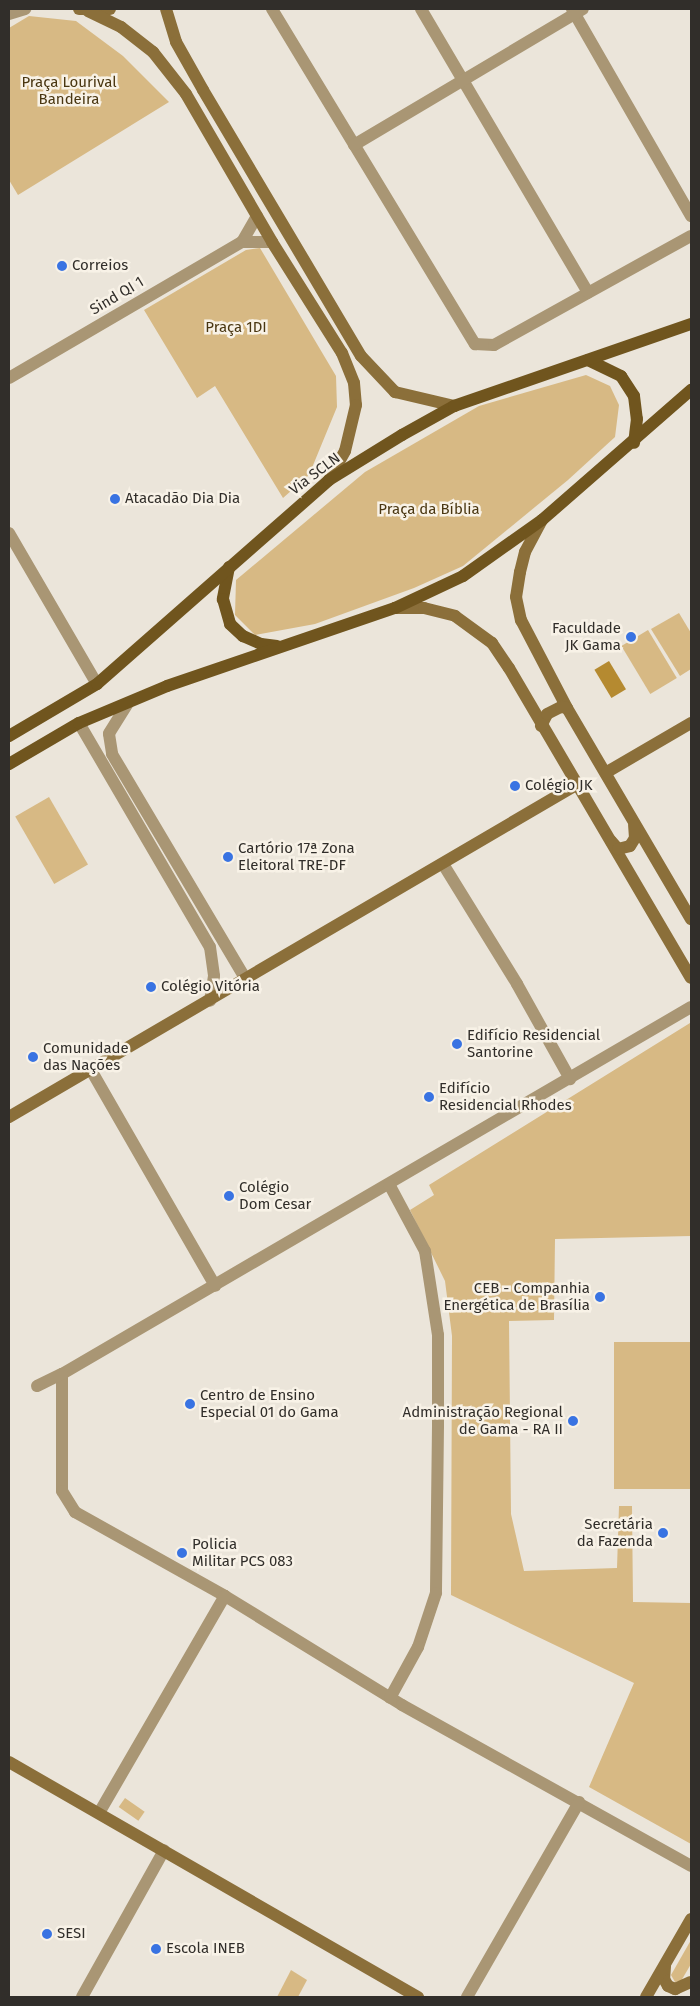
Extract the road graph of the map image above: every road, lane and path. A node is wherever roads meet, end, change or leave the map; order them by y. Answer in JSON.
{"nodes":[{"id":1,"x":25,"y":9,"type":"edge"},
{"id":2,"x":110,"y":9,"type":"edge"},
{"id":3,"x":166,"y":9,"type":"edge"},
{"id":4,"x":272,"y":9,"type":"edge"},
{"id":5,"x":421,"y":9,"type":"edge"},
{"id":6,"x":83,"y":10,"type":"edge"},
{"id":7,"x":577,"y":10,"type":"edge"},
{"id":8,"x":9,"y":14,"type":"edge"},
{"id":9,"x":462,"y":79,"type":"junction"},
{"id":10,"x":354,"y":145,"type":"junction"},
{"id":11,"x":257,"y":216,"type":"junction"},
{"id":12,"x":691,"y":216,"type":"edge"},
{"id":13,"x":691,"y":236,"type":"edge"},
{"id":14,"x":242,"y":242,"type":"junction"},
{"id":15,"x":272,"y":242,"type":"junction"},
{"id":16,"x":588,"y":294,"type":"junction"},
{"id":17,"x":691,"y":324,"type":"edge"},
{"id":18,"x":588,"y":360,"type":"junction"},
{"id":19,"x":9,"y":378,"type":"edge"},
{"id":20,"x":691,"y":390,"type":"edge"},
{"id":21,"x":454,"y":406,"type":"junction"},
{"id":22,"x":634,"y":443,"type":"junction"},
{"id":23,"x":329,"y":480,"type":"junction"},
{"id":24,"x":542,"y":520,"type":"junction"},
{"id":25,"x":9,"y":532,"type":"edge"},
{"id":26,"x":229,"y":567,"type":"junction"},
{"id":27,"x":395,"y":608,"type":"junction"},
{"id":28,"x":280,"y":647,"type":"junction"},
{"id":29,"x":96,"y":684,"type":"junction"},
{"id":30,"x":128,"y":703,"type":"junction"},
{"id":31,"x":567,"y":708,"type":"junction"},
{"id":32,"x":79,"y":723,"type":"junction"},
{"id":33,"x":691,"y":723,"type":"edge"},
{"id":34,"x":542,"y":726,"type":"junction"},
{"id":35,"x":9,"y":736,"type":"edge"},
{"id":36,"x":9,"y":764,"type":"edge"},
{"id":37,"x":607,"y":772,"type":"junction"},
{"id":38,"x":576,"y":786,"type":"junction"},
{"id":39,"x":634,"y":824,"type":"junction"},
{"id":40,"x":607,"y":835,"type":"junction"},
{"id":41,"x":443,"y":864,"type":"junction"},
{"id":42,"x":691,"y":919,"type":"edge"},
{"id":43,"x":691,"y":978,"type":"edge"},
{"id":44,"x":246,"y":980,"type":"junction"},
{"id":45,"x":210,"y":1001,"type":"junction"},
{"id":46,"x":691,"y":1007,"type":"edge"},
{"id":47,"x":91,"y":1070,"type":"junction"},
{"id":48,"x":570,"y":1078,"type":"junction"},
{"id":49,"x":9,"y":1117,"type":"edge"},
{"id":50,"x":389,"y":1184,"type":"junction"},
{"id":51,"x":215,"y":1286,"type":"junction"},
{"id":52,"x":62,"y":1374,"type":"junction"},
{"id":53,"x":37,"y":1386,"type":"dead end"},
{"id":54,"x":225,"y":1596,"type":"junction"},
{"id":55,"x":390,"y":1698,"type":"junction"},
{"id":56,"x":9,"y":1762,"type":"edge"},
{"id":57,"x":579,"y":1802,"type":"junction"},
{"id":58,"x":99,"y":1813,"type":"junction"},
{"id":59,"x":164,"y":1850,"type":"junction"},
{"id":60,"x":691,"y":1866,"type":"edge"},
{"id":61,"x":691,"y":1919,"type":"edge"},
{"id":62,"x":665,"y":1966,"type":"junction"},
{"id":63,"x":691,"y":1982,"type":"edge"},
{"id":64,"x":82,"y":1997,"type":"edge"},
{"id":65,"x":418,"y":1997,"type":"edge"},
{"id":66,"x":467,"y":1997,"type":"edge"},
{"id":67,"x":646,"y":1997,"type":"edge"},
{"id":68,"x":682,"y":1997,"type":"edge"}],
"edges":[{"from":1,"to":8,"type":"street"},
{"from":2,"to":6,"type":"main road"},
{"from":3,"to":21,"type":"main road"},
{"from":4,"to":10,"type":"street"},
{"from":5,"to":9,"type":"street"},
{"from":6,"to":11,"type":"main road"},
{"from":7,"to":9,"type":"street"},
{"from":7,"to":12,"type":"street"},
{"from":9,"to":10,"type":"street"},
{"from":9,"to":16,"type":"street"},
{"from":10,"to":16,"type":"street"},
{"from":11,"to":14,"type":"street"},
{"from":11,"to":15,"type":"main road"},
{"from":13,"to":16,"type":"street"},
{"from":14,"to":15,"type":"street"},
{"from":14,"to":19,"type":"street","name":"Sind QI 1"},
{"from":15,"to":23,"type":"main road"},
{"from":17,"to":18,"type":"main road","name":"Via SCLN"},
{"from":18,"to":21,"type":"main road","name":"Via SCLN"},
{"from":18,"to":22,"type":"main road"},
{"from":20,"to":22,"type":"main road"},
{"from":21,"to":23,"type":"main road","name":"Via SCLN"},
{"from":22,"to":24,"type":"main road"},
{"from":23,"to":26,"type":"main road","name":"Via SCLN"},
{"from":24,"to":27,"type":"main road"},
{"from":24,"to":31,"type":"main road"},
{"from":25,"to":29,"type":"street"},
{"from":26,"to":28,"type":"main road"},
{"from":26,"to":29,"type":"main road","name":"Via SCLN"},
{"from":27,"to":28,"type":"main road"},
{"from":27,"to":34,"type":"main road"},
{"from":28,"to":30,"type":"main road"},
{"from":29,"to":35,"type":"main road","name":"Via SCLN"},
{"from":30,"to":32,"type":"main road"},
{"from":30,"to":44,"type":"street"},
{"from":31,"to":34,"type":"main road"},
{"from":31,"to":37,"type":"main road"},
{"from":32,"to":36,"type":"main road"},
{"from":32,"to":45,"type":"street"},
{"from":33,"to":37,"type":"main road"},
{"from":34,"to":38,"type":"main road"},
{"from":37,"to":39,"type":"main road"},
{"from":38,"to":40,"type":"main road"},
{"from":38,"to":41,"type":"main road"},
{"from":39,"to":40,"type":"main road"},
{"from":39,"to":42,"type":"main road"},
{"from":40,"to":43,"type":"main road"},
{"from":41,"to":44,"type":"main road"},
{"from":41,"to":48,"type":"street"},
{"from":44,"to":45,"type":"main road"},
{"from":45,"to":47,"type":"main road"},
{"from":46,"to":48,"type":"street"},
{"from":47,"to":49,"type":"main road"},
{"from":47,"to":51,"type":"street"},
{"from":48,"to":50,"type":"street"},
{"from":50,"to":51,"type":"street"},
{"from":50,"to":55,"type":"street"},
{"from":51,"to":52,"type":"street"},
{"from":52,"to":53,"type":"street"},
{"from":52,"to":54,"type":"street"},
{"from":54,"to":55,"type":"street"},
{"from":54,"to":58,"type":"street"},
{"from":55,"to":57,"type":"street"},
{"from":56,"to":58,"type":"main road"},
{"from":57,"to":60,"type":"street"},
{"from":57,"to":66,"type":"street"},
{"from":58,"to":59,"type":"main road"},
{"from":59,"to":64,"type":"street"},
{"from":59,"to":65,"type":"main road"},
{"from":61,"to":62,"type":"main road"},
{"from":62,"to":63,"type":"main road"},
{"from":62,"to":67,"type":"main road"},
{"from":63,"to":68,"type":"main road"}]}
